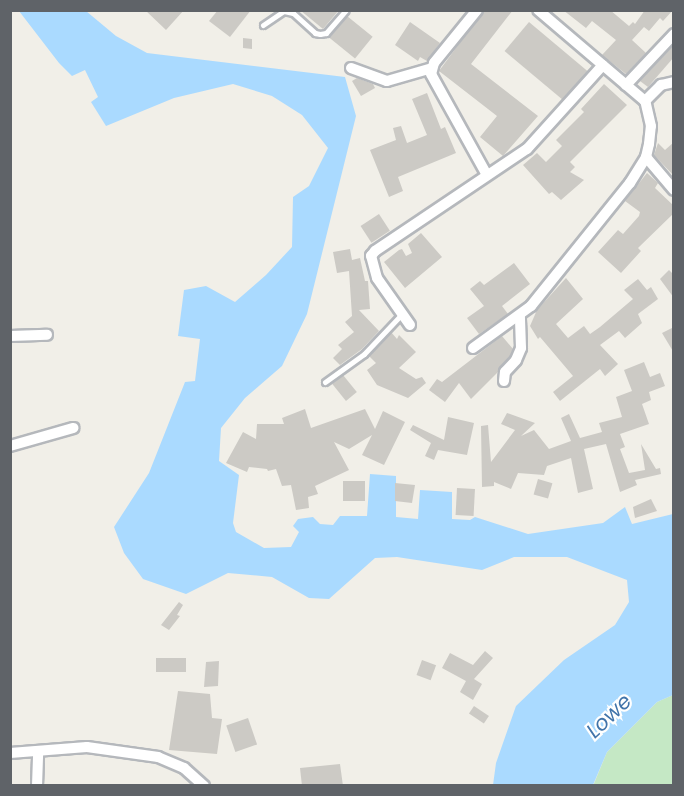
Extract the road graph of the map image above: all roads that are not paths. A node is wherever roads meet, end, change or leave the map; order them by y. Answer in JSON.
{"nodes":[{"id":1,"x":346,"y":10,"type":"edge"},
{"id":2,"x":477,"y":10,"type":"edge"},
{"id":3,"x":538,"y":10,"type":"edge"},
{"id":4,"x":263,"y":25,"type":"dead end"},
{"id":5,"x":674,"y":33,"type":"edge"},
{"id":6,"x":603,"y":65,"type":"junction"},
{"id":7,"x":351,"y":68,"type":"dead end"},
{"id":8,"x":432,"y":69,"type":"junction"},
{"id":9,"x":674,"y":82,"type":"edge"},
{"id":10,"x":626,"y":85,"type":"junction"},
{"id":11,"x":645,"y":101,"type":"junction"},
{"id":12,"x":646,"y":157,"type":"junction"},
{"id":13,"x":487,"y":175,"type":"junction"},
{"id":14,"x":674,"y":190,"type":"edge"},
{"id":15,"x":401,"y":315,"type":"junction"},
{"id":16,"x":520,"y":316,"type":"junction"},
{"id":17,"x":410,"y":325,"type":"dead end"},
{"id":18,"x":47,"y":334,"type":"dead end"},
{"id":19,"x":10,"y":336,"type":"edge"},
{"id":20,"x":473,"y":348,"type":"dead end"},
{"id":21,"x":504,"y":381,"type":"dead end"},
{"id":22,"x":325,"y":382,"type":"dead end"},
{"id":23,"x":73,"y":428,"type":"dead end"},
{"id":24,"x":10,"y":446,"type":"edge"},
{"id":25,"x":38,"y":751,"type":"junction"},
{"id":26,"x":10,"y":753,"type":"edge"},
{"id":27,"x":37,"y":786,"type":"edge"},
{"id":28,"x":204,"y":786,"type":"edge"}],
"edges":[{"from":1,"to":4,"type":"lane"},
{"from":2,"to":8,"type":"street"},
{"from":3,"to":6,"type":"street"},
{"from":5,"to":10,"type":"street"},
{"from":6,"to":10,"type":"street"},
{"from":6,"to":13,"type":"street"},
{"from":7,"to":8,"type":"street"},
{"from":8,"to":13,"type":"street"},
{"from":9,"to":11,"type":"street"},
{"from":10,"to":11,"type":"street"},
{"from":11,"to":12,"type":"street"},
{"from":12,"to":14,"type":"street"},
{"from":12,"to":16,"type":"street"},
{"from":13,"to":15,"type":"street"},
{"from":15,"to":17,"type":"street"},
{"from":15,"to":22,"type":"lane"},
{"from":16,"to":20,"type":"street"},
{"from":16,"to":21,"type":"street"},
{"from":18,"to":19,"type":"street"},
{"from":23,"to":24,"type":"street"},
{"from":25,"to":26,"type":"street"},
{"from":25,"to":27,"type":"street"},
{"from":25,"to":28,"type":"street"}]}
